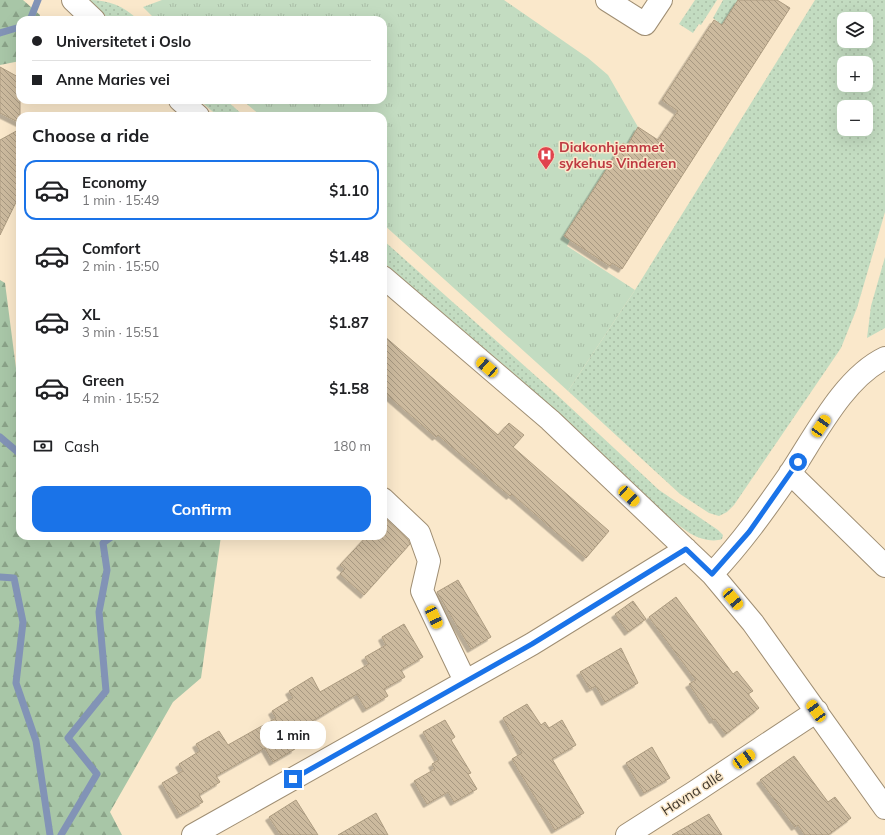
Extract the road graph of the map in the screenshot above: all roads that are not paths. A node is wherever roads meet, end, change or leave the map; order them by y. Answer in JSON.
{"nodes":[{"id":1,"x":73,"y":0,"type":"edge"},
{"id":2,"x":607,"y":0,"type":"edge"},
{"id":3,"x":661,"y":0,"type":"edge"},
{"id":4,"x":90,"y":16,"type":"edge"},
{"id":5,"x":184,"y":104,"type":"edge"},
{"id":6,"x":194,"y":112,"type":"edge"},
{"id":7,"x":387,"y":280,"type":"edge"},
{"id":8,"x":885,"y":358,"type":"edge"},
{"id":9,"x":790,"y":474,"type":"junction"},
{"id":10,"x":387,"y":503,"type":"edge"},
{"id":11,"x":686,"y":549,"type":"junction"},
{"id":12,"x":885,"y":566,"type":"edge"},
{"id":13,"x":712,"y":574,"type":"junction"},
{"id":14,"x":465,"y":681,"type":"junction"},
{"id":15,"x":816,"y":711,"type":"junction"},
{"id":16,"x":885,"y":808,"type":"edge"},
{"id":17,"x":193,"y":835,"type":"edge"},
{"id":18,"x":627,"y":835,"type":"edge"}],
"edges":[{"from":1,"to":4,"type":"street"},
{"from":2,"to":3,"type":"street"},
{"from":5,"to":6,"type":"street"},
{"from":7,"to":11,"type":"street"},
{"from":8,"to":9,"type":"street"},
{"from":9,"to":12,"type":"street"},
{"from":9,"to":13,"type":"street"},
{"from":10,"to":14,"type":"street"},
{"from":11,"to":13,"type":"street"},
{"from":11,"to":14,"type":"street"},
{"from":13,"to":15,"type":"street"},
{"from":14,"to":17,"type":"street"},
{"from":15,"to":16,"type":"street"},
{"from":15,"to":18,"type":"street","name":"Havna allé"}]}
